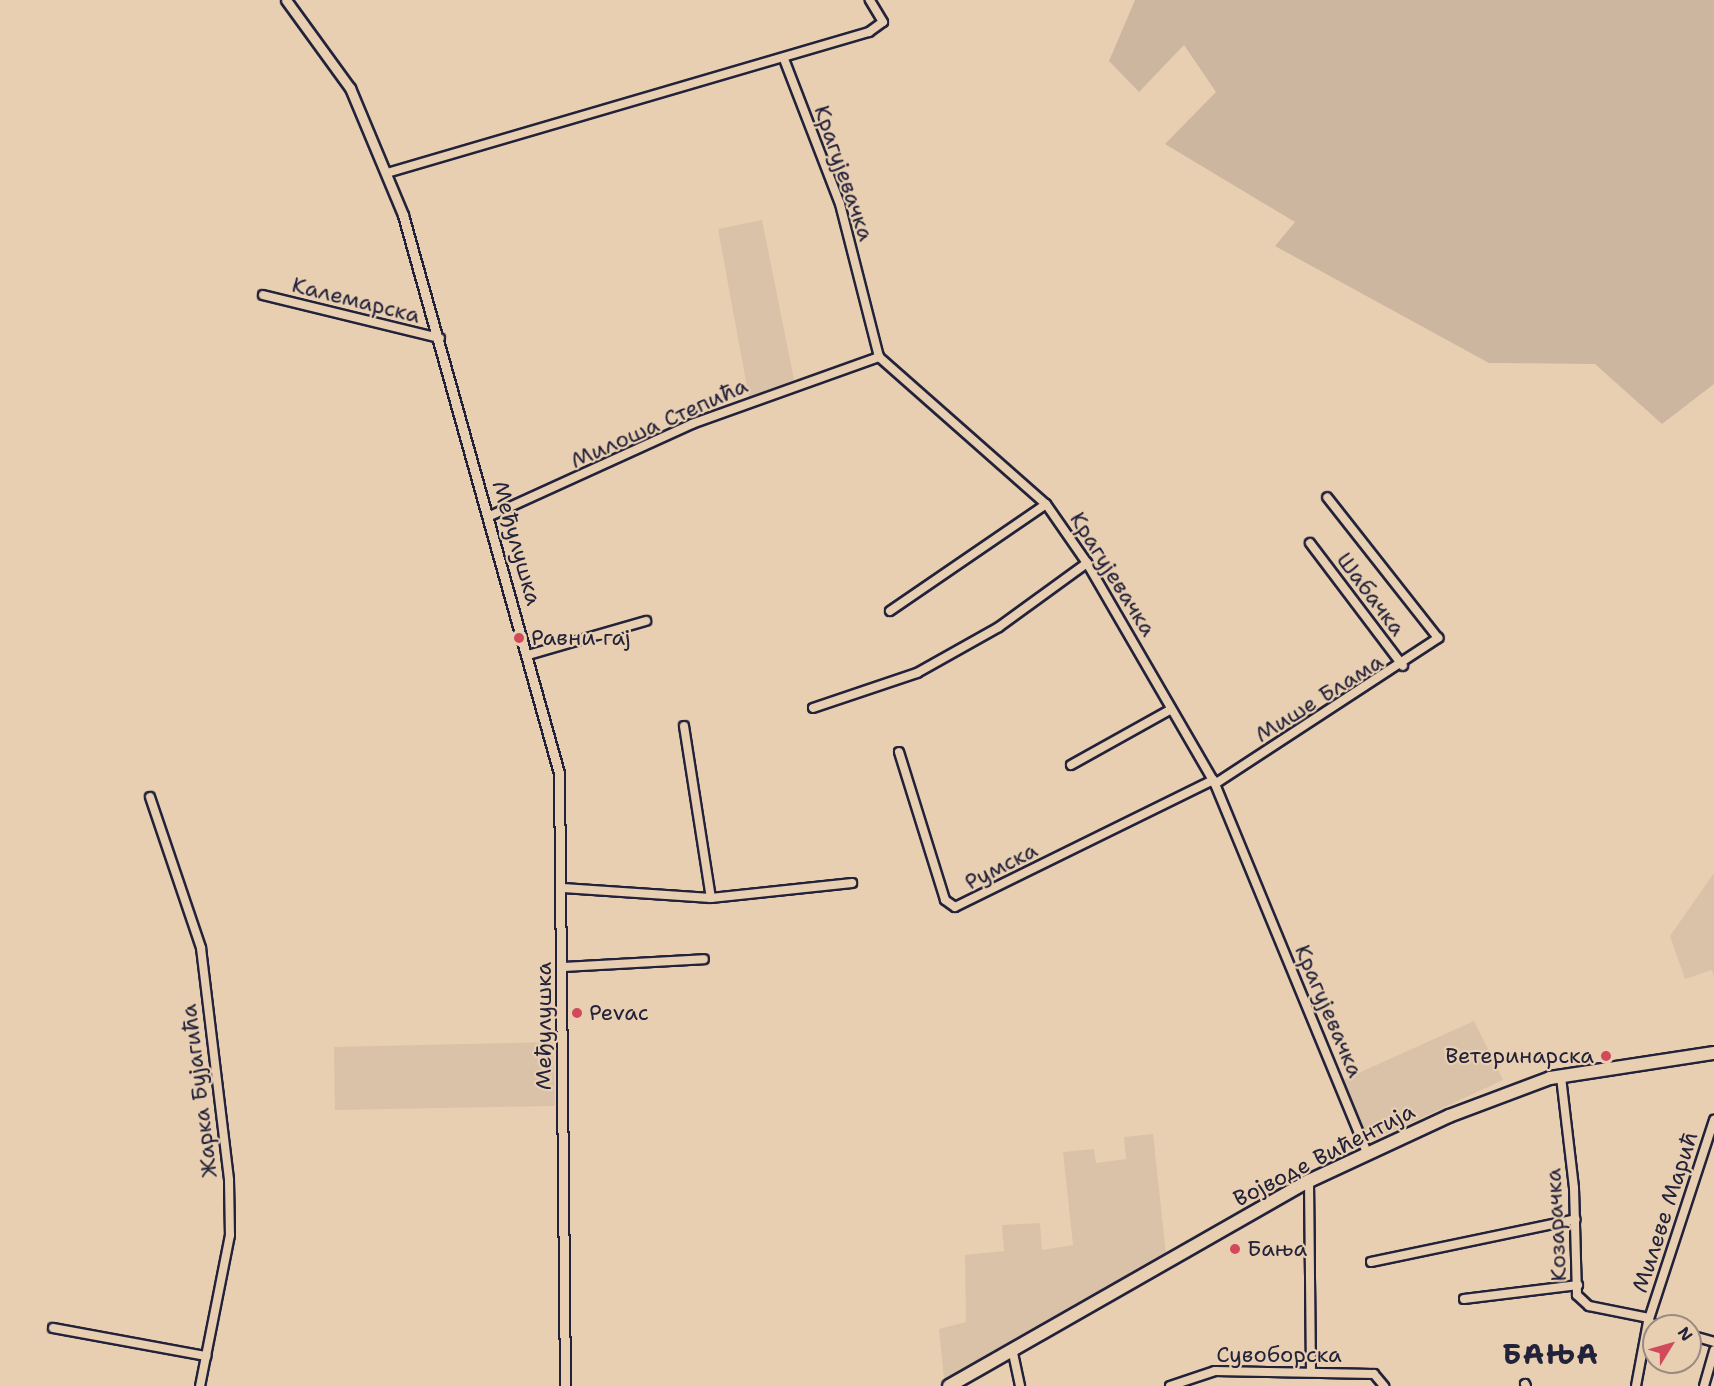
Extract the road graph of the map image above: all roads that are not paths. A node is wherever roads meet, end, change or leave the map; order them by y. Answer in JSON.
{"nodes":[{"id":1,"x":286,"y":0,"type":"edge"},
{"id":2,"x":870,"y":0,"type":"edge"},
{"id":3,"x":784,"y":59,"type":"junction"},
{"id":4,"x":387,"y":173,"type":"junction"},
{"id":5,"x":263,"y":295,"type":"dead end"},
{"id":6,"x":440,"y":338,"type":"junction"},
{"id":7,"x":879,"y":357,"type":"junction"},
{"id":8,"x":1327,"y":496,"type":"dead end"},
{"id":9,"x":1046,"y":504,"type":"junction"},
{"id":10,"x":490,"y":516,"type":"junction"},
{"id":11,"x":1310,"y":543,"type":"dead end"},
{"id":12,"x":1087,"y":563,"type":"junction"},
{"id":13,"x":890,"y":611,"type":"dead end"},
{"id":14,"x":646,"y":621,"type":"dead end"},
{"id":15,"x":528,"y":656,"type":"junction"},
{"id":16,"x":1403,"y":666,"type":"junction"},
{"id":17,"x":813,"y":708,"type":"dead end"},
{"id":18,"x":1170,"y":710,"type":"junction"},
{"id":19,"x":684,"y":726,"type":"dead end"},
{"id":20,"x":899,"y":752,"type":"dead end"},
{"id":21,"x":1071,"y":765,"type":"dead end"},
{"id":22,"x":1214,"y":782,"type":"junction"},
{"id":23,"x":150,"y":797,"type":"dead end"},
{"id":24,"x":852,"y":883,"type":"dead end"},
{"id":25,"x":563,"y":888,"type":"junction"},
{"id":26,"x":711,"y":898,"type":"junction"},
{"id":27,"x":704,"y":959,"type":"dead end"},
{"id":28,"x":563,"y":967,"type":"junction"},
{"id":29,"x":1714,"y":1053,"type":"edge"},
{"id":30,"x":1561,"y":1077,"type":"junction"},
{"id":31,"x":1714,"y":1120,"type":"edge"},
{"id":32,"x":1367,"y":1153,"type":"junction"},
{"id":33,"x":1309,"y":1181,"type":"junction"},
{"id":34,"x":1576,"y":1219,"type":"junction"},
{"id":35,"x":1371,"y":1262,"type":"dead end"},
{"id":36,"x":1578,"y":1285,"type":"junction"},
{"id":37,"x":1464,"y":1299,"type":"dead end"},
{"id":38,"x":1650,"y":1314,"type":"edge"},
{"id":39,"x":1642,"y":1318,"type":"edge"},
{"id":40,"x":53,"y":1328,"type":"dead end"},
{"id":41,"x":1714,"y":1350,"type":"edge"},
{"id":42,"x":1013,"y":1353,"type":"junction"},
{"id":43,"x":1642,"y":1353,"type":"edge"},
{"id":44,"x":206,"y":1356,"type":"junction"},
{"id":45,"x":1311,"y":1371,"type":"junction"},
{"id":46,"x":200,"y":1386,"type":"edge"},
{"id":47,"x":565,"y":1386,"type":"edge"},
{"id":48,"x":950,"y":1386,"type":"edge"},
{"id":49,"x":1020,"y":1386,"type":"edge"},
{"id":50,"x":1170,"y":1386,"type":"edge"},
{"id":51,"x":1384,"y":1386,"type":"edge"},
{"id":52,"x":1636,"y":1386,"type":"edge"},
{"id":53,"x":1704,"y":1386,"type":"edge"}],
"edges":[{"from":1,"to":4,"type":"street","name":"Међулушка"},
{"from":2,"to":3,"type":"street"},
{"from":3,"to":4,"type":"street"},
{"from":3,"to":7,"type":"street","name":"Крагујевачка"},
{"from":4,"to":6,"type":"street","name":"Међулушка"},
{"from":5,"to":6,"type":"street","name":"Калемарска"},
{"from":6,"to":10,"type":"street","name":"Међулушка"},
{"from":7,"to":9,"type":"street","name":"Крагујевачка"},
{"from":7,"to":10,"type":"street","name":"Милоша Степића"},
{"from":8,"to":16,"type":"street","name":"Мише Блама"},
{"from":9,"to":12,"type":"street","name":"Крагујевачка"},
{"from":9,"to":13,"type":"street"},
{"from":10,"to":15,"type":"street","name":"Међулушка"},
{"from":11,"to":16,"type":"street","name":"Шабачка"},
{"from":12,"to":17,"type":"street"},
{"from":12,"to":18,"type":"street","name":"Крагујевачка"},
{"from":14,"to":15,"type":"street"},
{"from":15,"to":25,"type":"street","name":"Међулушка"},
{"from":16,"to":22,"type":"street","name":"Мише Блама"},
{"from":18,"to":21,"type":"street"},
{"from":18,"to":22,"type":"street","name":"Крагујевачка"},
{"from":19,"to":26,"type":"street"},
{"from":20,"to":22,"type":"street","name":"Румска"},
{"from":22,"to":32,"type":"street","name":"Крагујевачка"},
{"from":23,"to":44,"type":"street","name":"Жарка Бујагића"},
{"from":24,"to":26,"type":"street"},
{"from":25,"to":26,"type":"street"},
{"from":25,"to":28,"type":"street","name":"Међулушка"},
{"from":27,"to":28,"type":"street"},
{"from":28,"to":47,"type":"street","name":"Међулушка"},
{"from":29,"to":30,"type":"main road","name":"Војводе Вићентија"},
{"from":30,"to":32,"type":"main road","name":"Војводе Вићентија"},
{"from":30,"to":34,"type":"street","name":"Козарачка"},
{"from":31,"to":38,"type":"street","name":"Милеве Марић"},
{"from":32,"to":33,"type":"main road","name":"Војводе Вићентија"},
{"from":33,"to":42,"type":"main road","name":"Војводе Вићентија"},
{"from":33,"to":45,"type":"street"},
{"from":34,"to":35,"type":"street"},
{"from":34,"to":36,"type":"street","name":"Козарачка"},
{"from":36,"to":37,"type":"street"},
{"from":36,"to":39,"type":"street","name":"Козарачка"},
{"from":40,"to":44,"type":"street"},
{"from":41,"to":53,"type":"street"},
{"from":42,"to":48,"type":"main road","name":"Војводе Вићентија"},
{"from":42,"to":49,"type":"street"},
{"from":43,"to":52,"type":"street","name":"Милеве Марић"},
{"from":44,"to":46,"type":"street","name":"Жарка Бујагића"},
{"from":45,"to":50,"type":"street","name":"Сувоборска"},
{"from":45,"to":51,"type":"street","name":"Сувоборска"}]}
